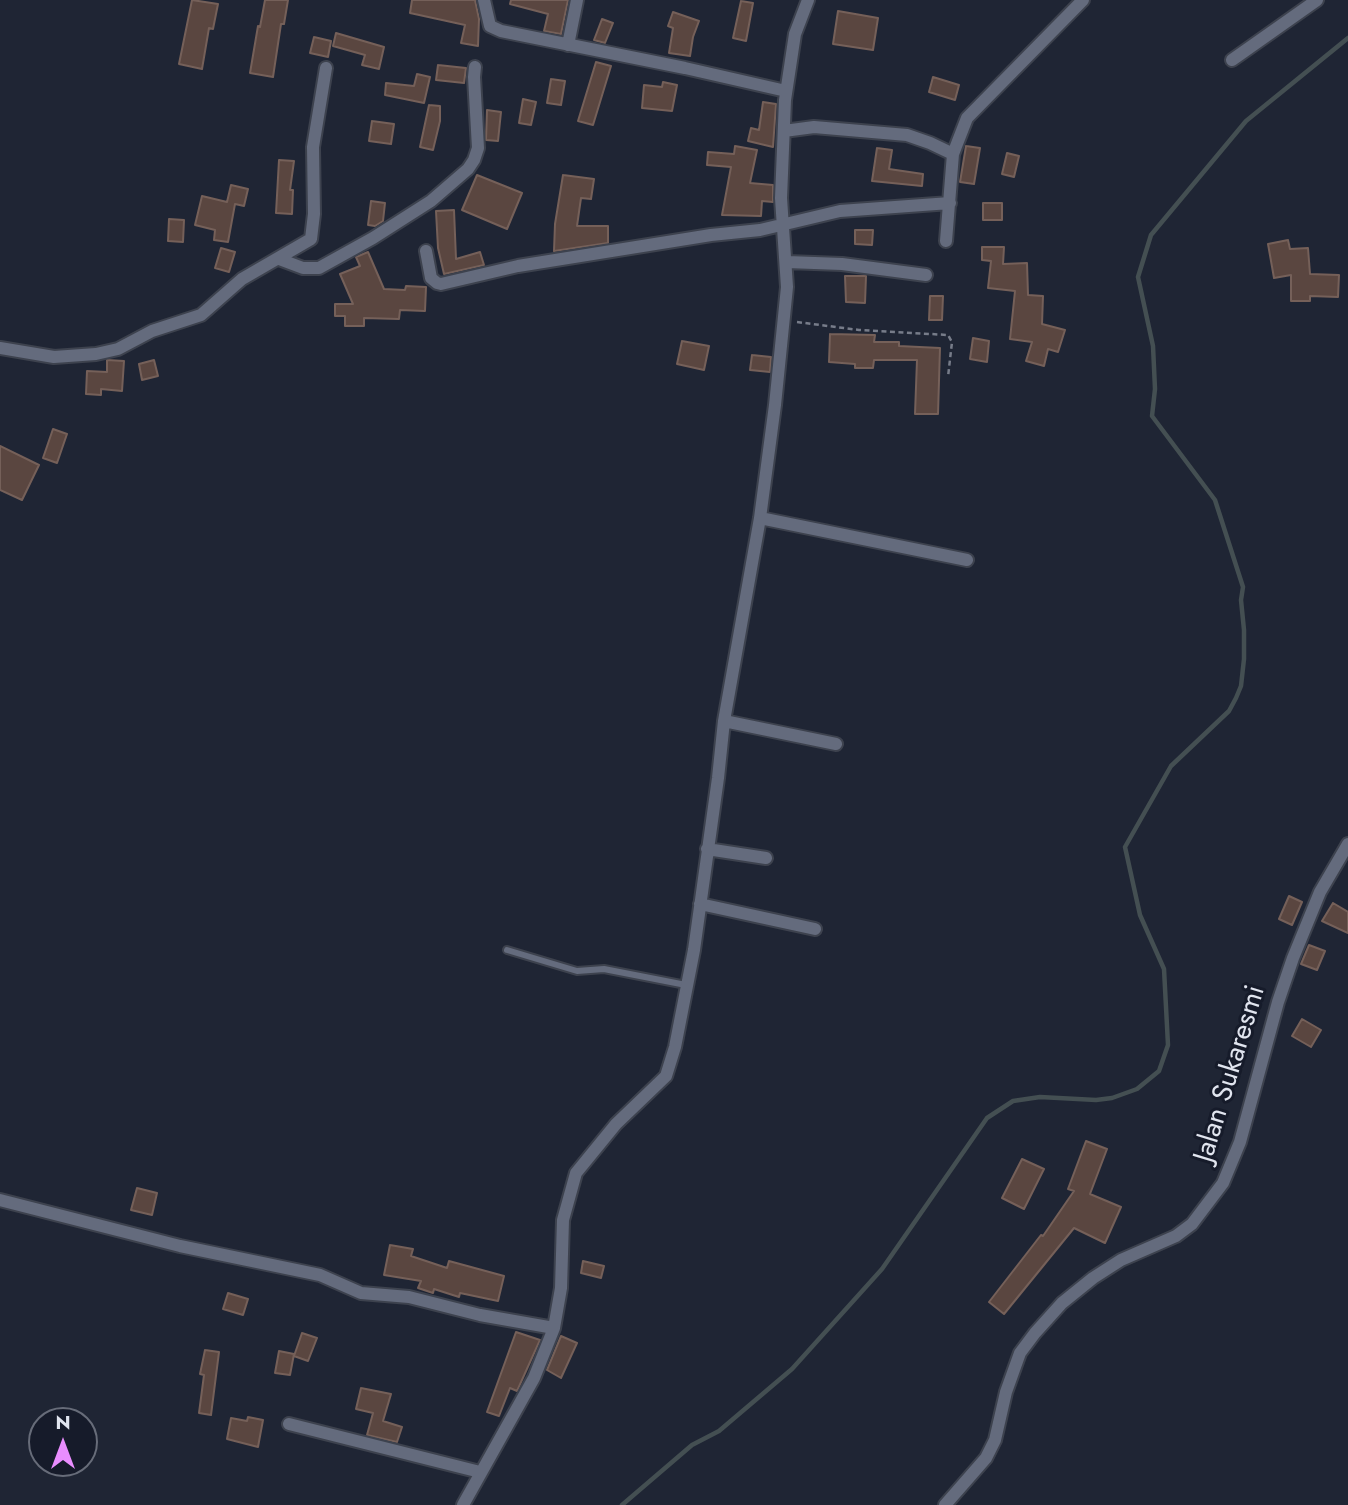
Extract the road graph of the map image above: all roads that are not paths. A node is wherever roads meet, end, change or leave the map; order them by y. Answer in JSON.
{"nodes":[{"id":1,"x":484,"y":0,"type":"edge"},
{"id":2,"x":577,"y":0,"type":"edge"},
{"id":3,"x":808,"y":0,"type":"edge"},
{"id":4,"x":1083,"y":0,"type":"edge"},
{"id":5,"x":1317,"y":0,"type":"edge"},
{"id":6,"x":568,"y":45,"type":"junction"},
{"id":7,"x":1231,"y":60,"type":"dead end"},
{"id":8,"x":475,"y":67,"type":"dead end"},
{"id":9,"x":326,"y":68,"type":"dead end"},
{"id":10,"x":786,"y":91,"type":"junction"},
{"id":11,"x":784,"y":131,"type":"junction"},
{"id":12,"x":953,"y":155,"type":"junction"},
{"id":13,"x":950,"y":203,"type":"junction"},
{"id":14,"x":784,"y":223,"type":"junction"},
{"id":15,"x":946,"y":241,"type":"dead end"},
{"id":16,"x":426,"y":251,"type":"dead end"},
{"id":17,"x":279,"y":259,"type":"junction"},
{"id":18,"x":787,"y":262,"type":"junction"},
{"id":19,"x":926,"y":275,"type":"dead end"},
{"id":20,"x":0,"y":348,"type":"edge"},
{"id":21,"x":760,"y":518,"type":"junction"},
{"id":22,"x":967,"y":559,"type":"dead end"},
{"id":23,"x":724,"y":721,"type":"junction"},
{"id":24,"x":836,"y":744,"type":"dead end"},
{"id":25,"x":1348,"y":844,"type":"edge"},
{"id":26,"x":707,"y":849,"type":"junction"},
{"id":27,"x":766,"y":858,"type":"dead end"},
{"id":28,"x":700,"y":904,"type":"junction"},
{"id":29,"x":815,"y":929,"type":"dead end"},
{"id":30,"x":507,"y":950,"type":"dead end"},
{"id":31,"x":686,"y":985,"type":"junction"},
{"id":32,"x":0,"y":1200,"type":"edge"},
{"id":33,"x":554,"y":1328,"type":"junction"},
{"id":34,"x":289,"y":1424,"type":"dead end"},
{"id":35,"x":481,"y":1472,"type":"junction"},
{"id":36,"x":463,"y":1505,"type":"edge"},
{"id":37,"x":945,"y":1505,"type":"edge"}],
"edges":[{"from":1,"to":6,"type":"street"},
{"from":2,"to":6,"type":"street"},
{"from":3,"to":10,"type":"street"},
{"from":4,"to":12,"type":"street"},
{"from":5,"to":7,"type":"street"},
{"from":6,"to":10,"type":"street"},
{"from":8,"to":17,"type":"street"},
{"from":9,"to":17,"type":"street"},
{"from":10,"to":11,"type":"street"},
{"from":11,"to":12,"type":"street"},
{"from":11,"to":14,"type":"street"},
{"from":12,"to":13,"type":"street"},
{"from":13,"to":14,"type":"street"},
{"from":13,"to":15,"type":"street"},
{"from":14,"to":16,"type":"street"},
{"from":14,"to":18,"type":"street"},
{"from":17,"to":20,"type":"street"},
{"from":18,"to":19,"type":"street"},
{"from":18,"to":21,"type":"street"},
{"from":21,"to":22,"type":"street"},
{"from":21,"to":23,"type":"street"},
{"from":23,"to":24,"type":"street"},
{"from":23,"to":26,"type":"street"},
{"from":25,"to":37,"type":"street","name":"Jalan Sukaresmi"},
{"from":26,"to":27,"type":"street"},
{"from":26,"to":28,"type":"street"},
{"from":28,"to":29,"type":"street"},
{"from":28,"to":31,"type":"street"},
{"from":30,"to":31,"type":"lane"},
{"from":31,"to":33,"type":"street"},
{"from":32,"to":33,"type":"street"},
{"from":33,"to":35,"type":"street"},
{"from":34,"to":35,"type":"street"},
{"from":35,"to":36,"type":"street"}]}
